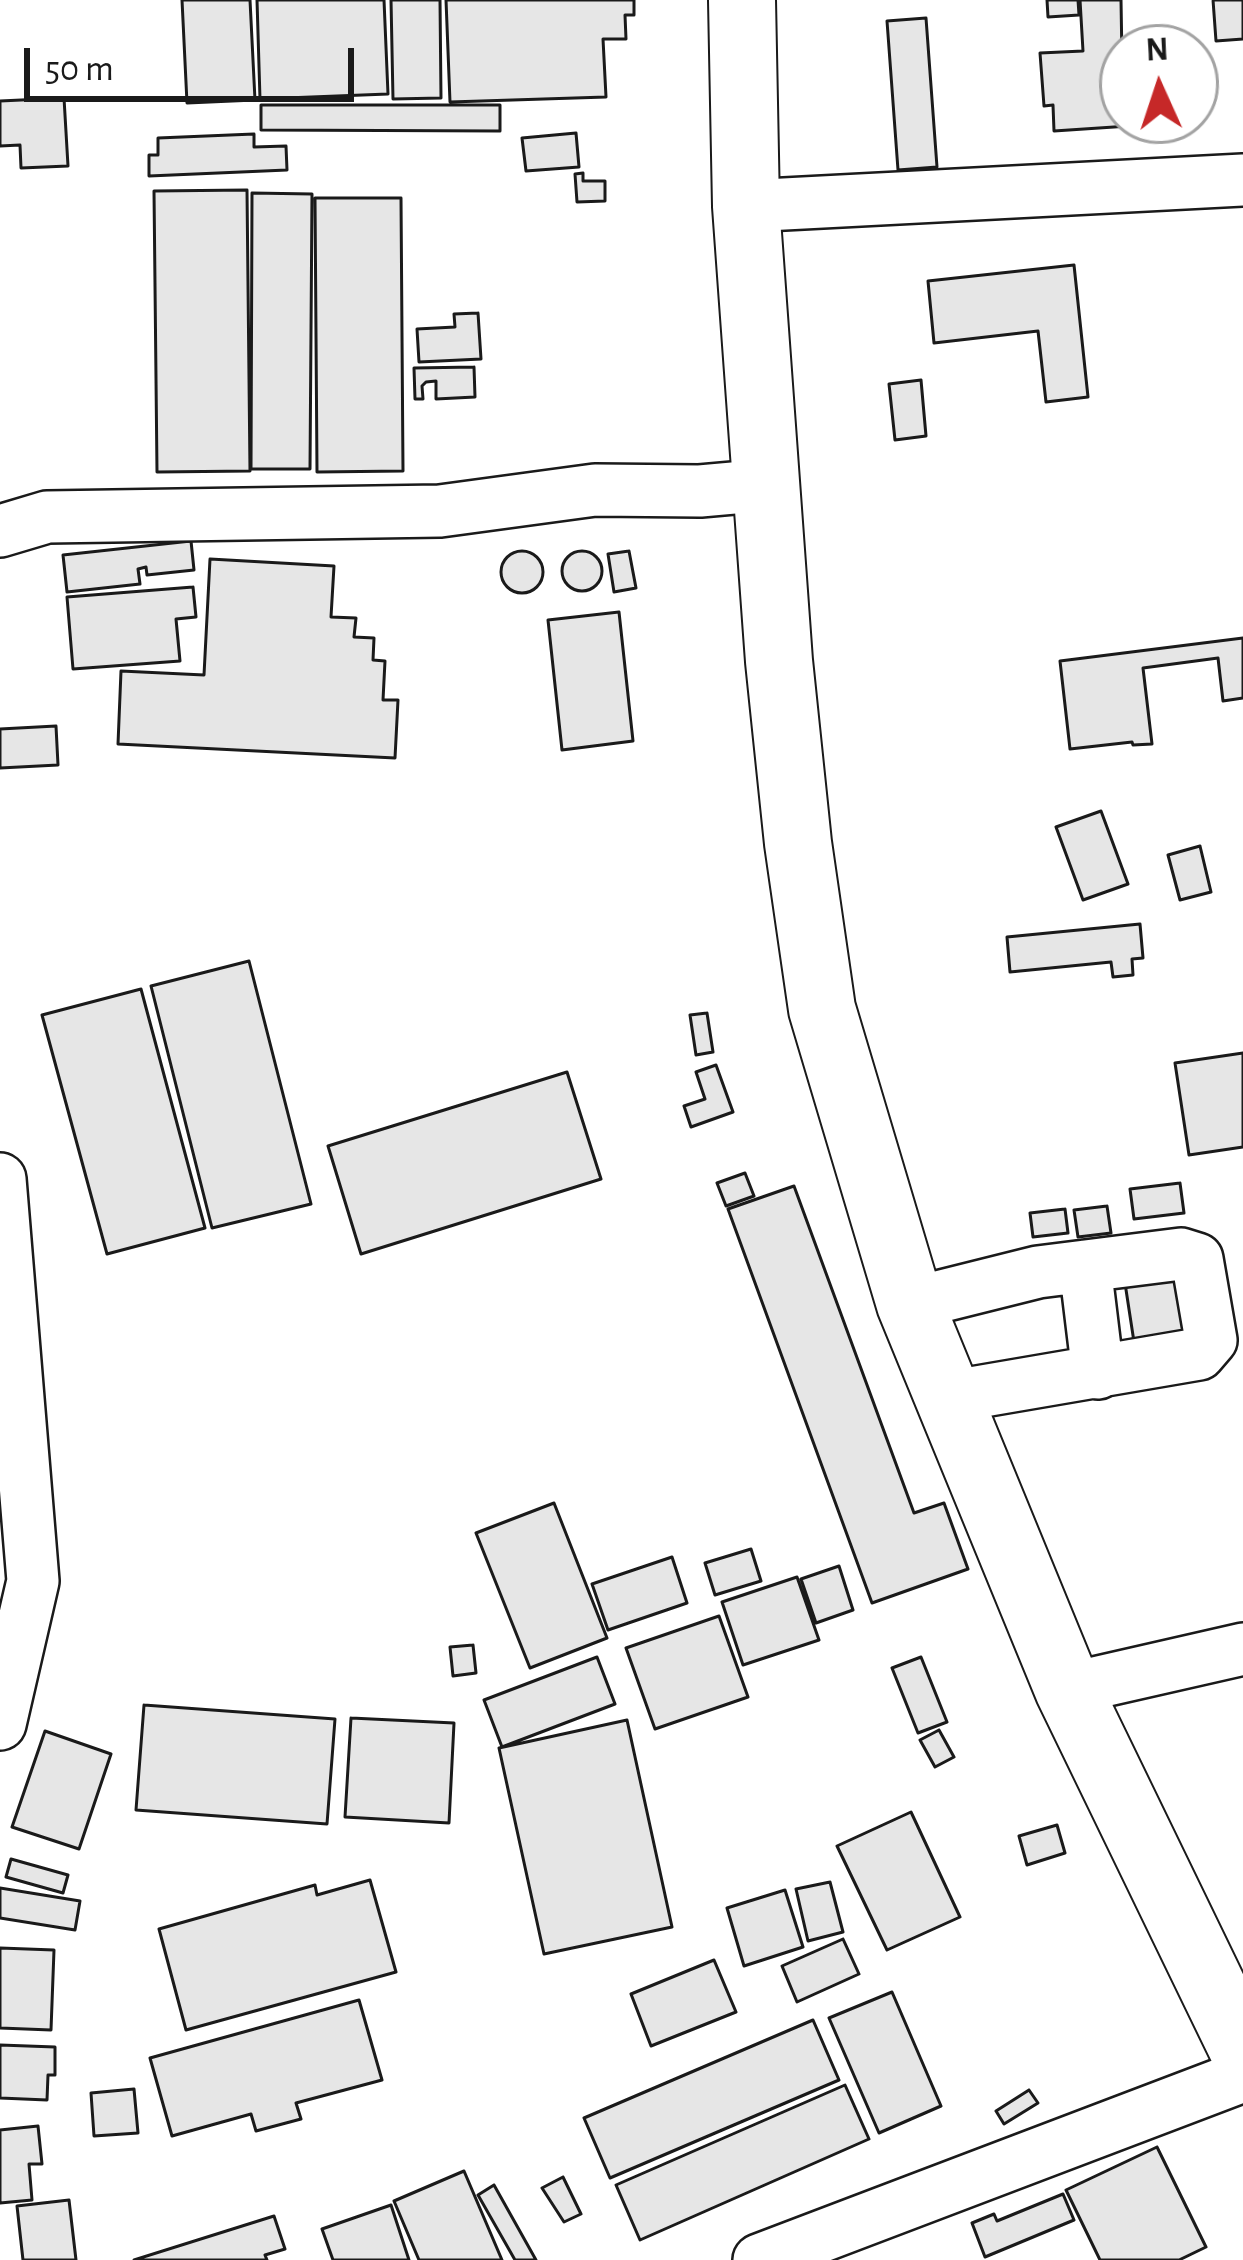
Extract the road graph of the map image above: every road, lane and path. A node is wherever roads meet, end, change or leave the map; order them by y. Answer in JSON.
{"nodes":[{"id":1,"x":742,"y":0,"type":"edge"},
{"id":2,"x":1243,"y":180,"type":"edge"},
{"id":3,"x":746,"y":206,"type":"junction"},
{"id":4,"x":767,"y":485,"type":"junction"},
{"id":5,"x":0,"y":531,"type":"edge"},
{"id":6,"x":0,"y":1179,"type":"edge"},
{"id":7,"x":1085,"y":1266,"type":"junction"},
{"id":8,"x":910,"y":1304,"type":"junction"},
{"id":9,"x":1098,"y":1373,"type":"junction"},
{"id":10,"x":948,"y":1397,"type":"junction"},
{"id":11,"x":1243,"y":1649,"type":"edge"},
{"id":12,"x":1069,"y":1689,"type":"junction"},
{"id":13,"x":0,"y":1724,"type":"edge"},
{"id":14,"x":1243,"y":2050,"type":"edge"},
{"id":15,"x":1243,"y":2076,"type":"edge"},
{"id":16,"x":759,"y":2260,"type":"edge"}],
"edges":[{"from":1,"to":3,"type":"highway"},
{"from":2,"to":3,"type":"street"},
{"from":3,"to":4,"type":"highway"},
{"from":4,"to":5,"type":"street"},
{"from":4,"to":8,"type":"highway"},
{"from":6,"to":13,"type":"street"},
{"from":7,"to":8,"type":"street"},
{"from":7,"to":9,"type":"street"},
{"from":7,"to":9,"type":"street"},
{"from":8,"to":10,"type":"highway"},
{"from":9,"to":10,"type":"street"},
{"from":10,"to":12,"type":"highway"},
{"from":11,"to":12,"type":"street"},
{"from":12,"to":14,"type":"highway"},
{"from":15,"to":16,"type":"street"}]}
